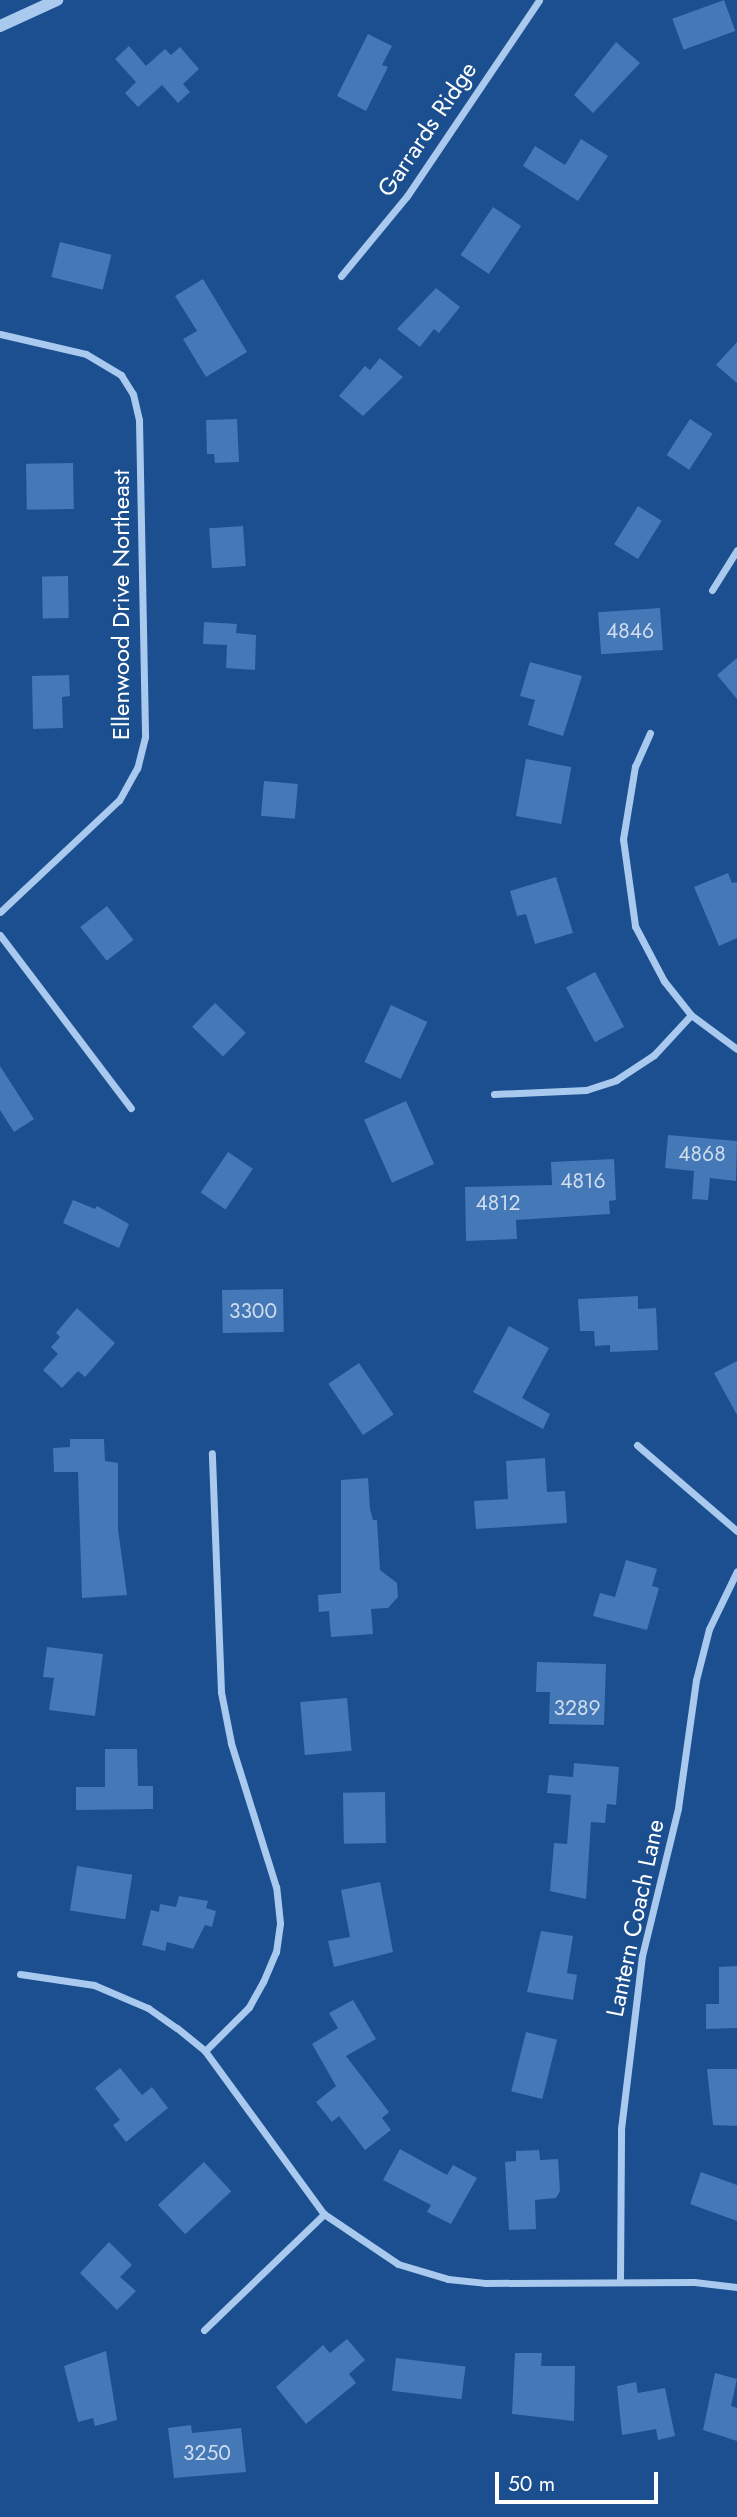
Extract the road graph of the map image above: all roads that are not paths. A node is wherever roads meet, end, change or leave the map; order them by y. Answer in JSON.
{"nodes":[{"id":1,"x":57,"y":0,"type":"edge"},
{"id":2,"x":539,"y":0,"type":"edge"},
{"id":3,"x":0,"y":26,"type":"edge"},
{"id":4,"x":341,"y":276,"type":"dead end"},
{"id":5,"x":0,"y":334,"type":"edge"},
{"id":6,"x":737,"y":550,"type":"edge"},
{"id":7,"x":712,"y":590,"type":"dead end"},
{"id":8,"x":650,"y":733,"type":"dead end"},
{"id":9,"x":0,"y":912,"type":"edge"},
{"id":10,"x":0,"y":935,"type":"edge"},
{"id":11,"x":691,"y":1015,"type":"junction"},
{"id":12,"x":737,"y":1049,"type":"edge"},
{"id":13,"x":494,"y":1094,"type":"dead end"},
{"id":14,"x":131,"y":1108,"type":"dead end"},
{"id":15,"x":637,"y":1445,"type":"dead end"},
{"id":16,"x":212,"y":1453,"type":"dead end"},
{"id":17,"x":737,"y":1531,"type":"edge"},
{"id":18,"x":737,"y":1571,"type":"edge"},
{"id":19,"x":20,"y":1974,"type":"dead end"},
{"id":20,"x":205,"y":2051,"type":"junction"},
{"id":21,"x":324,"y":2214,"type":"junction"},
{"id":22,"x":620,"y":2282,"type":"junction"},
{"id":23,"x":737,"y":2287,"type":"edge"},
{"id":24,"x":204,"y":2330,"type":"dead end"}],
"edges":[{"from":1,"to":3,"type":"street"},
{"from":2,"to":4,"type":"street","name":"Garrards Ridge"},
{"from":5,"to":9,"type":"street","name":"Ellenwood Drive Northeast"},
{"from":6,"to":7,"type":"street"},
{"from":8,"to":11,"type":"street"},
{"from":10,"to":14,"type":"street"},
{"from":11,"to":12,"type":"street"},
{"from":11,"to":13,"type":"street"},
{"from":15,"to":17,"type":"street"},
{"from":16,"to":20,"type":"street"},
{"from":18,"to":22,"type":"street","name":"Lantern Coach Lane"},
{"from":19,"to":20,"type":"street"},
{"from":20,"to":21,"type":"street"},
{"from":21,"to":22,"type":"street"},
{"from":21,"to":24,"type":"street"},
{"from":22,"to":23,"type":"street"}]}
